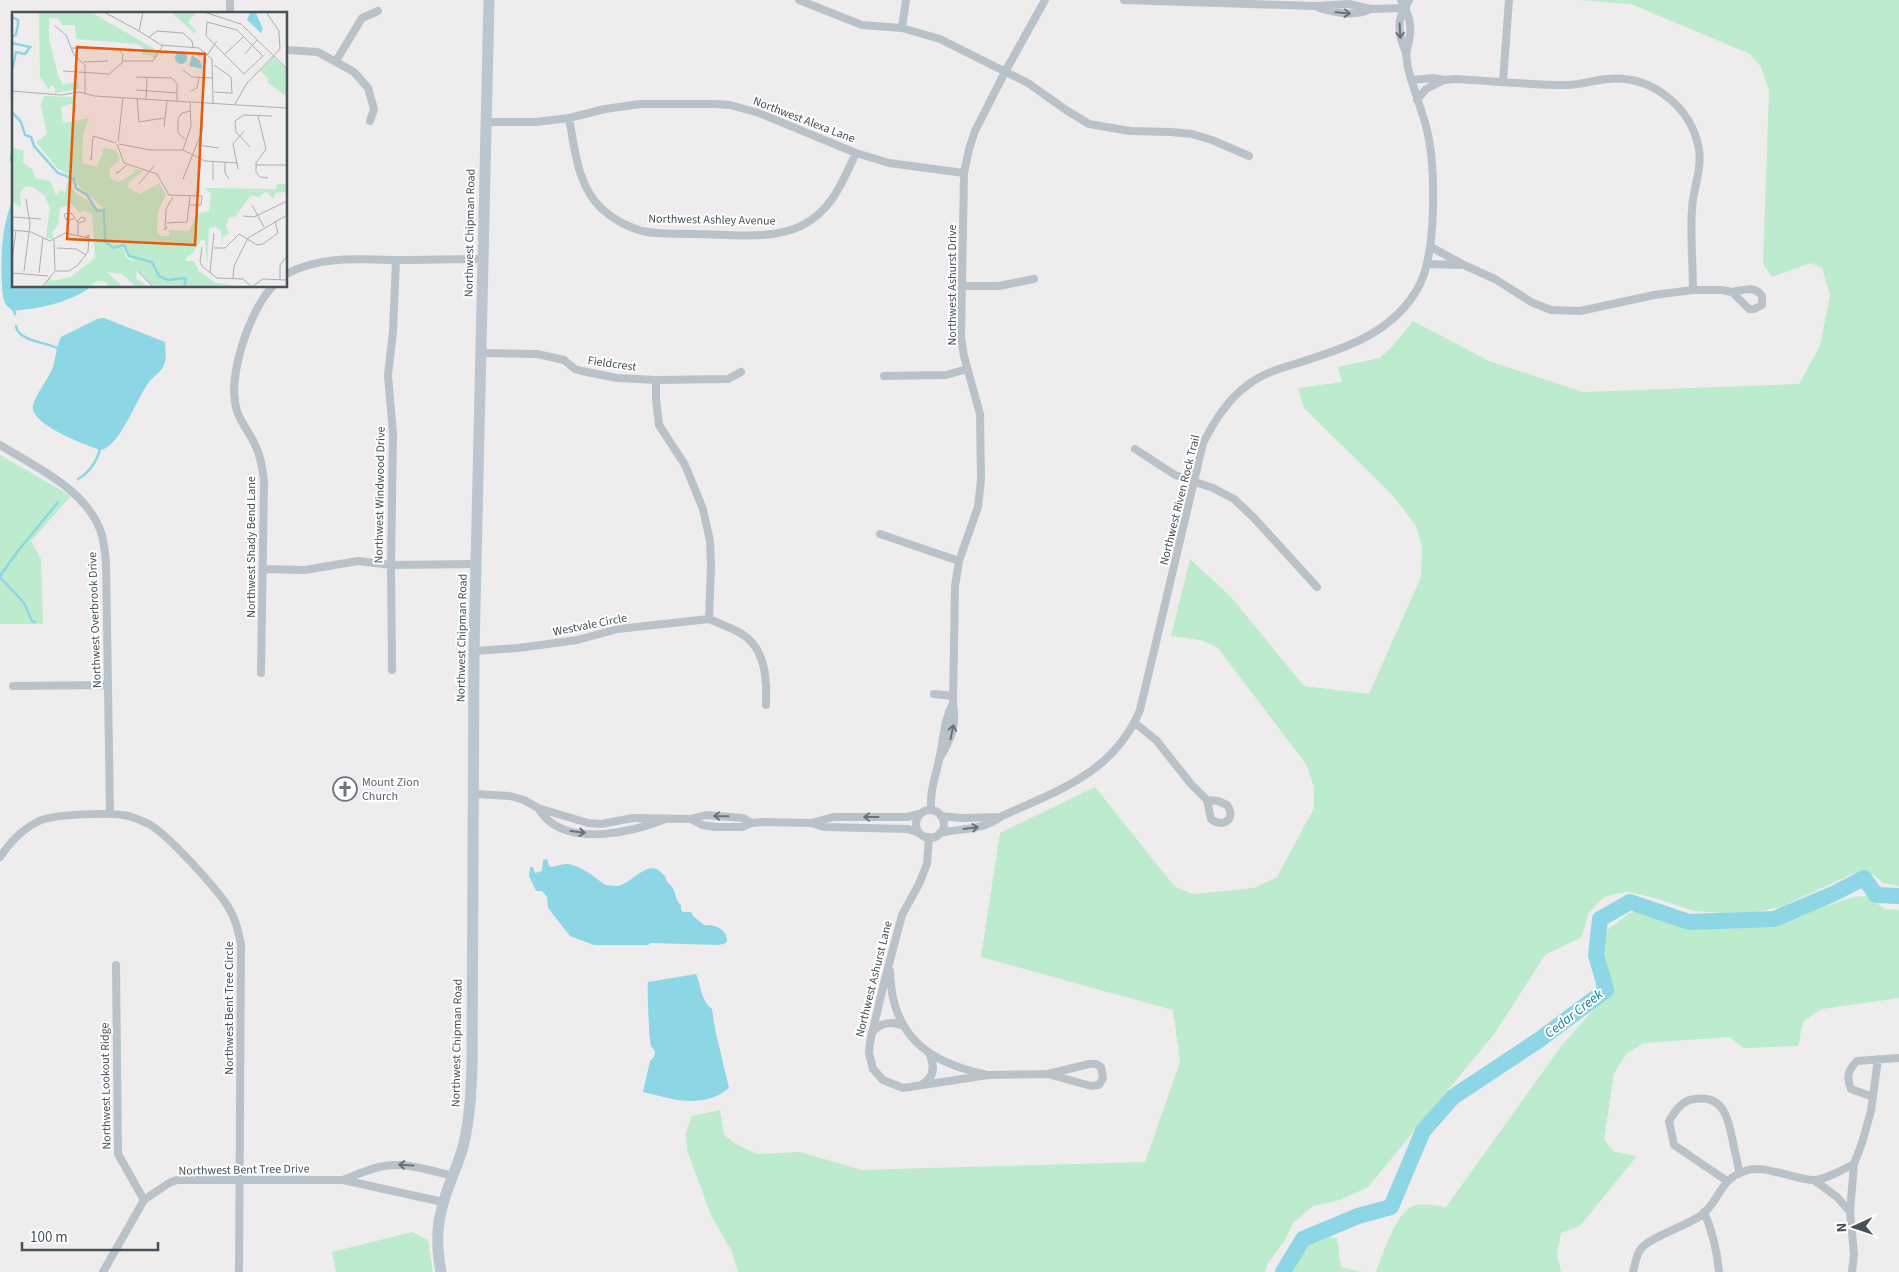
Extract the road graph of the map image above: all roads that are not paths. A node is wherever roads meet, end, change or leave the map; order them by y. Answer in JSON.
{"nodes":[{"id":1,"x":489,"y":0,"type":"edge"},
{"id":2,"x":799,"y":0,"type":"edge"},
{"id":3,"x":906,"y":0,"type":"edge"},
{"id":4,"x":1045,"y":0,"type":"edge"},
{"id":5,"x":1124,"y":0,"type":"edge"},
{"id":6,"x":1402,"y":0,"type":"edge"},
{"id":7,"x":1409,"y":0,"type":"edge"},
{"id":8,"x":1509,"y":0,"type":"edge"},
{"id":9,"x":1406,"y":8,"type":"junction"},
{"id":10,"x":378,"y":11,"type":"dead end"},
{"id":11,"x":902,"y":28,"type":"junction"},
{"id":12,"x":288,"y":50,"type":"edge"},
{"id":13,"x":336,"y":61,"type":"junction"},
{"id":14,"x":1005,"y":72,"type":"junction"},
{"id":15,"x":1411,"y":80,"type":"junction"},
{"id":16,"x":1444,"y":80,"type":"junction"},
{"id":17,"x":1503,"y":82,"type":"junction"},
{"id":18,"x":1417,"y":100,"type":"junction"},
{"id":19,"x":569,"y":118,"type":"junction"},
{"id":20,"x":370,"y":121,"type":"dead end"},
{"id":21,"x":486,"y":122,"type":"junction"},
{"id":22,"x":856,"y":153,"type":"junction"},
{"id":23,"x":1249,"y":156,"type":"dead end"},
{"id":24,"x":964,"y":173,"type":"junction"},
{"id":25,"x":1430,"y":246,"type":"junction"},
{"id":26,"x":482,"y":258,"type":"junction"},
{"id":27,"x":396,"y":260,"type":"junction"},
{"id":28,"x":1427,"y":264,"type":"junction"},
{"id":29,"x":1464,"y":265,"type":"junction"},
{"id":30,"x":288,"y":273,"type":"edge"},
{"id":31,"x":1034,"y":279,"type":"dead end"},
{"id":32,"x":962,"y":286,"type":"junction"},
{"id":33,"x":272,"y":288,"type":"edge"},
{"id":34,"x":1693,"y":290,"type":"junction"},
{"id":35,"x":1732,"y":292,"type":"dead end"},
{"id":36,"x":482,"y":353,"type":"junction"},
{"id":37,"x":967,"y":369,"type":"junction"},
{"id":38,"x":741,"y":372,"type":"dead end"},
{"id":39,"x":884,"y":376,"type":"dead end"},
{"id":40,"x":656,"y":380,"type":"junction"},
{"id":41,"x":0,"y":444,"type":"edge"},
{"id":42,"x":1135,"y":448,"type":"dead end"},
{"id":43,"x":1194,"y":482,"type":"junction"},
{"id":44,"x":880,"y":534,"type":"dead end"},
{"id":45,"x":959,"y":561,"type":"junction"},
{"id":46,"x":477,"y":564,"type":"junction"},
{"id":47,"x":391,"y":565,"type":"junction"},
{"id":48,"x":263,"y":569,"type":"junction"},
{"id":49,"x":1317,"y":586,"type":"dead end"},
{"id":50,"x":709,"y":620,"type":"junction"},
{"id":51,"x":474,"y":651,"type":"junction"},
{"id":52,"x":392,"y":670,"type":"dead end"},
{"id":53,"x":261,"y":673,"type":"dead end"},
{"id":54,"x":108,"y":685,"type":"junction"},
{"id":55,"x":13,"y":686,"type":"dead end"},
{"id":56,"x":934,"y":694,"type":"dead end"},
{"id":57,"x":953,"y":700,"type":"junction"},
{"id":58,"x":766,"y":705,"type":"dead end"},
{"id":59,"x":1134,"y":723,"type":"junction"},
{"id":60,"x":474,"y":794,"type":"junction"},
{"id":61,"x":1207,"y":800,"type":"dead end"},
{"id":62,"x":538,"y":808,"type":"junction"},
{"id":63,"x":931,"y":810,"type":"junction"},
{"id":64,"x":110,"y":814,"type":"junction"},
{"id":65,"x":919,"y":814,"type":"junction"},
{"id":66,"x":941,"y":816,"type":"junction"},
{"id":67,"x":1000,"y":817,"type":"junction"},
{"id":68,"x":666,"y":819,"type":"junction"},
{"id":69,"x":691,"y":819,"type":"junction"},
{"id":70,"x":751,"y":823,"type":"junction"},
{"id":71,"x":811,"y":823,"type":"junction"},
{"id":72,"x":919,"y":833,"type":"junction"},
{"id":73,"x":940,"y":833,"type":"junction"},
{"id":74,"x":929,"y":838,"type":"junction"},
{"id":75,"x":0,"y":857,"type":"edge"},
{"id":76,"x":890,"y":962,"type":"junction"},
{"id":77,"x":116,"y":965,"type":"dead end"},
{"id":78,"x":904,"y":1026,"type":"junction"},
{"id":79,"x":872,"y":1032,"type":"junction"},
{"id":80,"x":929,"y":1053,"type":"junction"},
{"id":81,"x":1899,"y":1058,"type":"edge"},
{"id":82,"x":1878,"y":1059,"type":"junction"},
{"id":83,"x":1048,"y":1074,"type":"junction"},
{"id":84,"x":988,"y":1075,"type":"junction"},
{"id":85,"x":917,"y":1087,"type":"junction"},
{"id":86,"x":1872,"y":1097,"type":"junction"},
{"id":87,"x":1854,"y":1164,"type":"junction"},
{"id":88,"x":1739,"y":1174,"type":"junction"},
{"id":89,"x":453,"y":1176,"type":"junction"},
{"id":90,"x":240,"y":1180,"type":"junction"},
{"id":91,"x":343,"y":1180,"type":"junction"},
{"id":92,"x":1814,"y":1180,"type":"junction"},
{"id":93,"x":1727,"y":1181,"type":"junction"},
{"id":94,"x":144,"y":1200,"type":"junction"},
{"id":95,"x":444,"y":1202,"type":"junction"},
{"id":96,"x":1704,"y":1212,"type":"junction"},
{"id":97,"x":1850,"y":1212,"type":"junction"},
{"id":98,"x":103,"y":1272,"type":"edge"},
{"id":99,"x":239,"y":1272,"type":"edge"},
{"id":100,"x":441,"y":1272,"type":"edge"},
{"id":101,"x":1633,"y":1272,"type":"edge"},
{"id":102,"x":1719,"y":1272,"type":"edge"},
{"id":103,"x":1852,"y":1272,"type":"edge"}],
"edges":[{"from":1,"to":21,"type":"main road","name":"Northwest Chipman Road"},
{"from":2,"to":11,"type":"street"},
{"from":3,"to":11,"type":"street"},
{"from":4,"to":14,"type":"street","name":"Northwest Ashurst Drive"},
{"from":5,"to":9,"type":"street"},
{"from":6,"to":9,"type":"street"},
{"from":7,"to":9,"type":"street","name":"Northwest Riven Rock Trail"},
{"from":8,"to":17,"type":"street"},
{"from":9,"to":15,"type":"street","name":"Northwest Riven Rock Trail"},
{"from":10,"to":13,"type":"street"},
{"from":11,"to":14,"type":"street"},
{"from":12,"to":13,"type":"street"},
{"from":13,"to":20,"type":"street"},
{"from":14,"to":23,"type":"street"},
{"from":14,"to":24,"type":"street","name":"Northwest Ashurst Drive"},
{"from":15,"to":16,"type":"street"},
{"from":15,"to":18,"type":"street","name":"Northwest Riven Rock Trail"},
{"from":16,"to":17,"type":"street"},
{"from":16,"to":18,"type":"street"},
{"from":17,"to":34,"type":"street"},
{"from":18,"to":25,"type":"street","name":"Northwest Riven Rock Trail"},
{"from":19,"to":21,"type":"street","name":"Northwest Alexa Lane"},
{"from":19,"to":22,"type":"street","name":"Northwest Alexa Lane"},
{"from":19,"to":22,"type":"street","name":"Northwest Ashley Avenue"},
{"from":21,"to":26,"type":"main road","name":"Northwest Chipman Road"},
{"from":22,"to":24,"type":"street","name":"Northwest Alexa Lane"},
{"from":24,"to":32,"type":"street","name":"Northwest Ashurst Drive"},
{"from":25,"to":28,"type":"street","name":"Northwest Riven Rock Trail"},
{"from":25,"to":29,"type":"street"},
{"from":26,"to":27,"type":"street"},
{"from":26,"to":36,"type":"main road","name":"Northwest Chipman Road"},
{"from":27,"to":30,"type":"street"},
{"from":27,"to":47,"type":"street","name":"Northwest Windwood Drive"},
{"from":28,"to":29,"type":"street"},
{"from":28,"to":43,"type":"street","name":"Northwest Riven Rock Trail"},
{"from":29,"to":34,"type":"street"},
{"from":31,"to":32,"type":"street"},
{"from":32,"to":37,"type":"street","name":"Northwest Ashurst Drive"},
{"from":33,"to":48,"type":"street","name":"Northwest Shady Bend Lane"},
{"from":34,"to":35,"type":"street"},
{"from":36,"to":40,"type":"street","name":"Fieldcrest"},
{"from":36,"to":46,"type":"main road","name":"Northwest Chipman Road"},
{"from":37,"to":39,"type":"street"},
{"from":37,"to":45,"type":"street","name":"Northwest Ashurst Drive"},
{"from":38,"to":40,"type":"street","name":"Fieldcrest"},
{"from":40,"to":50,"type":"street"},
{"from":41,"to":54,"type":"street","name":"Northwest Overbrook Drive"},
{"from":42,"to":43,"type":"street"},
{"from":43,"to":49,"type":"street"},
{"from":43,"to":59,"type":"street","name":"Northwest Riven Rock Trail"},
{"from":44,"to":45,"type":"street"},
{"from":45,"to":57,"type":"street","name":"Northwest Ashurst Drive"},
{"from":46,"to":47,"type":"street"},
{"from":46,"to":51,"type":"main road","name":"Northwest Chipman Road"},
{"from":47,"to":48,"type":"street"},
{"from":47,"to":52,"type":"street","name":"Northwest Windwood Drive"},
{"from":48,"to":53,"type":"street","name":"Northwest Shady Bend Lane"},
{"from":50,"to":51,"type":"street","name":"Westvale Circle"},
{"from":50,"to":58,"type":"street"},
{"from":51,"to":60,"type":"main road","name":"Northwest Chipman Road"},
{"from":54,"to":55,"type":"street"},
{"from":54,"to":64,"type":"street","name":"Northwest Overbrook Drive"},
{"from":56,"to":57,"type":"street"},
{"from":57,"to":63,"type":"street","name":"Northwest Ashurst Drive"},
{"from":59,"to":61,"type":"street"},
{"from":59,"to":67,"type":"street","name":"Northwest Riven Rock Trail"},
{"from":60,"to":62,"type":"street"},
{"from":60,"to":89,"type":"main road","name":"Northwest Chipman Road"},
{"from":62,"to":68,"type":"street"},
{"from":62,"to":68,"type":"street","one_way":true},
{"from":63,"to":65,"type":"street"},
{"from":63,"to":66,"type":"street","name":"Northwest Riven Rock Trail"},
{"from":64,"to":75,"type":"street","name":"Northwest Bent Tree Circle"},
{"from":64,"to":90,"type":"street","name":"Northwest Bent Tree Circle"},
{"from":65,"to":71,"type":"street","one_way":true},
{"from":65,"to":72,"type":"street"},
{"from":66,"to":67,"type":"street","name":"Northwest Riven Rock Trail"},
{"from":66,"to":73,"type":"street"},
{"from":73,"to":67,"type":"street","name":"Northwest Riven Rock Trail","one_way":true},
{"from":68,"to":69,"type":"street"},
{"from":70,"to":69,"type":"street","one_way":true},
{"from":69,"to":70,"type":"street"},
{"from":70,"to":71,"type":"street"},
{"from":71,"to":72,"type":"street"},
{"from":72,"to":74,"type":"street"},
{"from":73,"to":74,"type":"street","name":"Northwest Riven Rock Trail"},
{"from":74,"to":76,"type":"street","name":"Northwest Ashurst Lane"},
{"from":76,"to":78,"type":"street"},
{"from":76,"to":79,"type":"street","name":"Northwest Ashurst Lane"},
{"from":77,"to":94,"type":"street","name":"Northwest Lookout Ridge"},
{"from":78,"to":79,"type":"street"},
{"from":78,"to":80,"type":"street"},
{"from":79,"to":85,"type":"street","name":"Northwest Ashurst Lane"},
{"from":80,"to":84,"type":"street"},
{"from":80,"to":85,"type":"street"},
{"from":81,"to":82,"type":"street"},
{"from":82,"to":86,"type":"street"},
{"from":82,"to":86,"type":"street"},
{"from":83,"to":83,"type":"street","name":"Northwest Ashurst Lane"},
{"from":83,"to":84,"type":"street","name":"Northwest Ashurst Lane"},
{"from":84,"to":85,"type":"street","name":"Northwest Ashurst Lane"},
{"from":86,"to":87,"type":"street"},
{"from":87,"to":92,"type":"street"},
{"from":87,"to":97,"type":"street"},
{"from":88,"to":92,"type":"street"},
{"from":88,"to":93,"type":"street"},
{"from":88,"to":93,"type":"street"},
{"from":89,"to":91,"type":"street","name":"Northwest Bent Tree Drive","one_way":true},
{"from":89,"to":95,"type":"main road","name":"Northwest Chipman Road"},
{"from":90,"to":91,"type":"street","name":"Northwest Bent Tree Drive"},
{"from":90,"to":94,"type":"street","name":"Northwest Bent Tree Drive"},
{"from":90,"to":99,"type":"street","name":"Northwest Bent Tree Circle"},
{"from":91,"to":95,"type":"street","name":"Northwest Bent Tree Drive"},
{"from":92,"to":97,"type":"street"},
{"from":93,"to":96,"type":"street"},
{"from":94,"to":98,"type":"street","name":"Northwest Bent Tree Drive"},
{"from":95,"to":100,"type":"main road","name":"Northwest Chipman Road"},
{"from":96,"to":101,"type":"street"},
{"from":96,"to":102,"type":"street"},
{"from":97,"to":103,"type":"street"}]}
